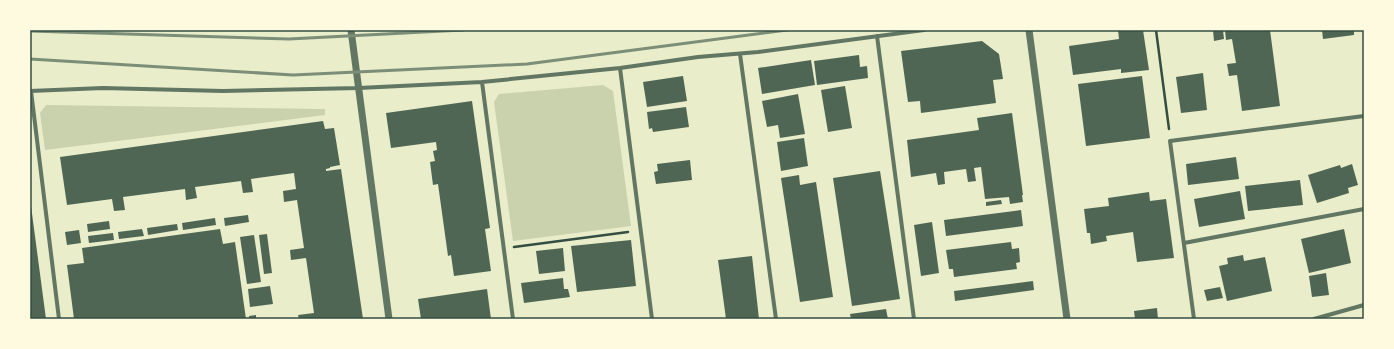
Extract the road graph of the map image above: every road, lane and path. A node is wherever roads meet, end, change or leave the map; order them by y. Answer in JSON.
{"nodes":[{"id":1,"x":351,"y":30,"type":"edge"},
{"id":2,"x":924,"y":30,"type":"edge"},
{"id":3,"x":1029,"y":30,"type":"edge"},
{"id":4,"x":1156,"y":30,"type":"edge"},
{"id":5,"x":877,"y":36,"type":"junction"},
{"id":6,"x":740,"y":54,"type":"junction"},
{"id":7,"x":620,"y":68,"type":"junction"},
{"id":8,"x":482,"y":82,"type":"junction"},
{"id":9,"x":360,"y":88,"type":"junction"},
{"id":10,"x":30,"y":91,"type":"edge"},
{"id":11,"x":1364,"y":116,"type":"edge"},
{"id":12,"x":1170,"y":141,"type":"junction"},
{"id":13,"x":1364,"y":209,"type":"edge"},
{"id":14,"x":641,"y":230,"type":"junction"},
{"id":15,"x":1184,"y":243,"type":"junction"},
{"id":16,"x":504,"y":248,"type":"junction"},
{"id":17,"x":1364,"y":305,"type":"edge"},
{"id":18,"x":59,"y":319,"type":"edge"},
{"id":19,"x":389,"y":319,"type":"edge"},
{"id":20,"x":513,"y":319,"type":"edge"},
{"id":21,"x":652,"y":319,"type":"edge"},
{"id":22,"x":776,"y":319,"type":"edge"},
{"id":23,"x":914,"y":319,"type":"edge"},
{"id":24,"x":1067,"y":319,"type":"edge"},
{"id":25,"x":1194,"y":319,"type":"edge"},
{"id":26,"x":1314,"y":319,"type":"edge"}],
"edges":[{"from":1,"to":9,"type":"street"},
{"from":2,"to":5,"type":"street"},
{"from":3,"to":24,"type":"street"},
{"from":4,"to":12,"type":"path"},
{"from":5,"to":6,"type":"street"},
{"from":5,"to":23,"type":"street"},
{"from":6,"to":7,"type":"street"},
{"from":6,"to":22,"type":"street"},
{"from":7,"to":8,"type":"street"},
{"from":7,"to":14,"type":"street"},
{"from":8,"to":9,"type":"street"},
{"from":8,"to":16,"type":"street"},
{"from":9,"to":10,"type":"street"},
{"from":9,"to":19,"type":"street"},
{"from":10,"to":18,"type":"street"},
{"from":11,"to":12,"type":"street"},
{"from":12,"to":15,"type":"street"},
{"from":13,"to":15,"type":"street"},
{"from":14,"to":16,"type":"path"},
{"from":14,"to":21,"type":"street"},
{"from":15,"to":25,"type":"street"},
{"from":16,"to":20,"type":"street"},
{"from":17,"to":26,"type":"street"}]}
